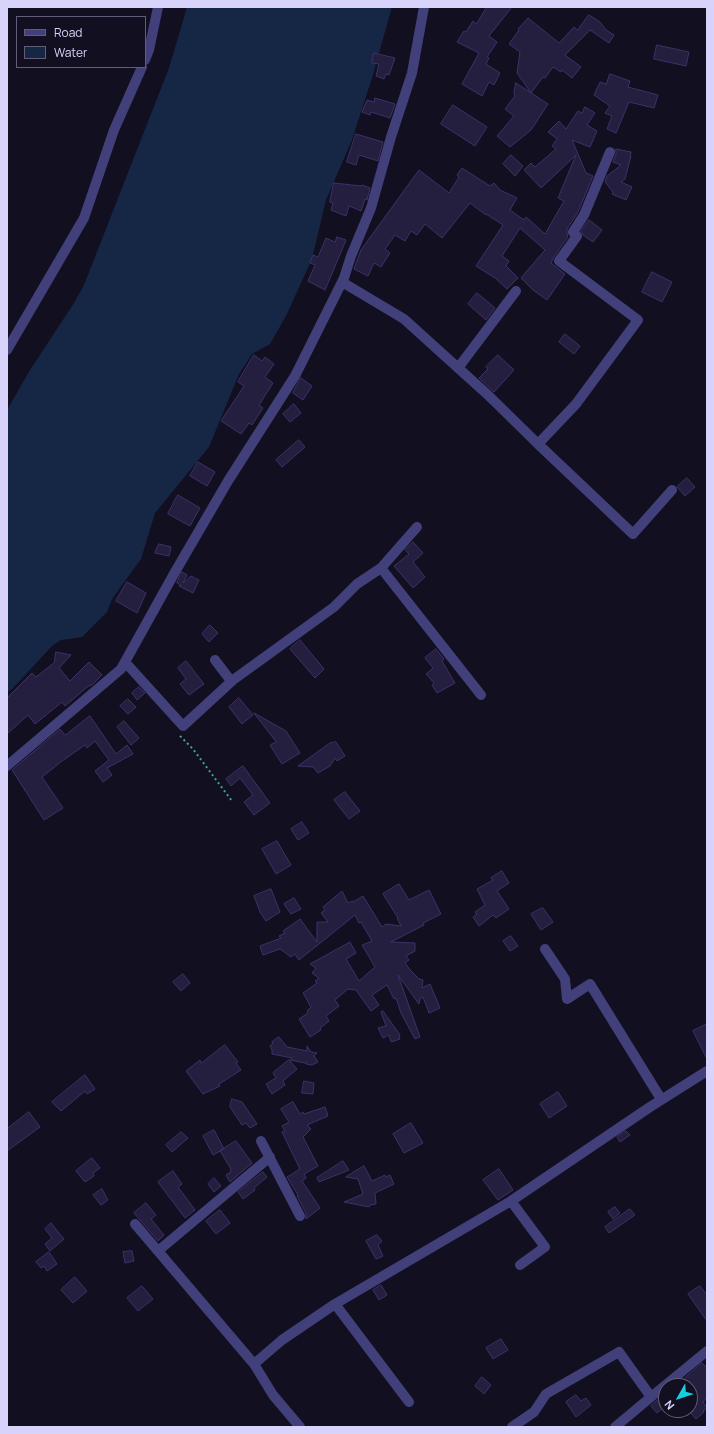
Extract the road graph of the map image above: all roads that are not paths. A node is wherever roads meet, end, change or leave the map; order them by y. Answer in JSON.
{"nodes":[{"id":1,"x":158,"y":7,"type":"edge"},
{"id":2,"x":424,"y":7,"type":"edge"},
{"id":3,"x":146,"y":58,"type":"edge"},
{"id":4,"x":142,"y":68,"type":"edge"},
{"id":5,"x":610,"y":152,"type":"dead end"},
{"id":6,"x":342,"y":282,"type":"junction"},
{"id":7,"x":516,"y":291,"type":"dead end"},
{"id":8,"x":7,"y":350,"type":"edge"},
{"id":9,"x":458,"y":368,"type":"junction"},
{"id":10,"x":538,"y":444,"type":"junction"},
{"id":11,"x":672,"y":490,"type":"dead end"},
{"id":12,"x":417,"y":527,"type":"dead end"},
{"id":13,"x":381,"y":568,"type":"junction"},
{"id":14,"x":215,"y":660,"type":"dead end"},
{"id":15,"x":125,"y":662,"type":"junction"},
{"id":16,"x":231,"y":681,"type":"junction"},
{"id":17,"x":480,"y":695,"type":"dead end"},
{"id":18,"x":7,"y":766,"type":"edge"},
{"id":19,"x":545,"y":949,"type":"dead end"},
{"id":20,"x":707,"y":1071,"type":"edge"},
{"id":21,"x":661,"y":1100,"type":"junction"},
{"id":22,"x":261,"y":1141,"type":"dead end"},
{"id":23,"x":270,"y":1157,"type":"junction"},
{"id":24,"x":511,"y":1201,"type":"junction"},
{"id":25,"x":300,"y":1216,"type":"dead end"},
{"id":26,"x":135,"y":1224,"type":"dead end"},
{"id":27,"x":158,"y":1251,"type":"junction"},
{"id":28,"x":520,"y":1264,"type":"dead end"},
{"id":29,"x":335,"y":1304,"type":"junction"},
{"id":30,"x":707,"y":1351,"type":"edge"},
{"id":31,"x":254,"y":1364,"type":"junction"},
{"id":32,"x":651,"y":1397,"type":"junction"},
{"id":33,"x":409,"y":1402,"type":"dead end"},
{"id":34,"x":300,"y":1427,"type":"edge"},
{"id":35,"x":512,"y":1427,"type":"edge"},
{"id":36,"x":615,"y":1427,"type":"edge"}],
"edges":[{"from":1,"to":3,"type":"street"},
{"from":2,"to":6,"type":"street"},
{"from":4,"to":8,"type":"street"},
{"from":5,"to":10,"type":"street"},
{"from":6,"to":9,"type":"street"},
{"from":6,"to":15,"type":"street"},
{"from":7,"to":9,"type":"street"},
{"from":9,"to":10,"type":"street"},
{"from":10,"to":11,"type":"street"},
{"from":12,"to":13,"type":"street"},
{"from":13,"to":16,"type":"street"},
{"from":13,"to":17,"type":"street"},
{"from":14,"to":16,"type":"street"},
{"from":15,"to":16,"type":"street"},
{"from":15,"to":18,"type":"street"},
{"from":19,"to":21,"type":"street"},
{"from":20,"to":21,"type":"street"},
{"from":21,"to":24,"type":"street"},
{"from":22,"to":23,"type":"street"},
{"from":23,"to":25,"type":"street"},
{"from":23,"to":27,"type":"street"},
{"from":24,"to":28,"type":"street"},
{"from":24,"to":29,"type":"street"},
{"from":26,"to":27,"type":"street"},
{"from":27,"to":31,"type":"street"},
{"from":29,"to":31,"type":"street"},
{"from":29,"to":33,"type":"street"},
{"from":30,"to":32,"type":"street"},
{"from":31,"to":34,"type":"street"},
{"from":32,"to":35,"type":"street"},
{"from":32,"to":36,"type":"street"}]}
